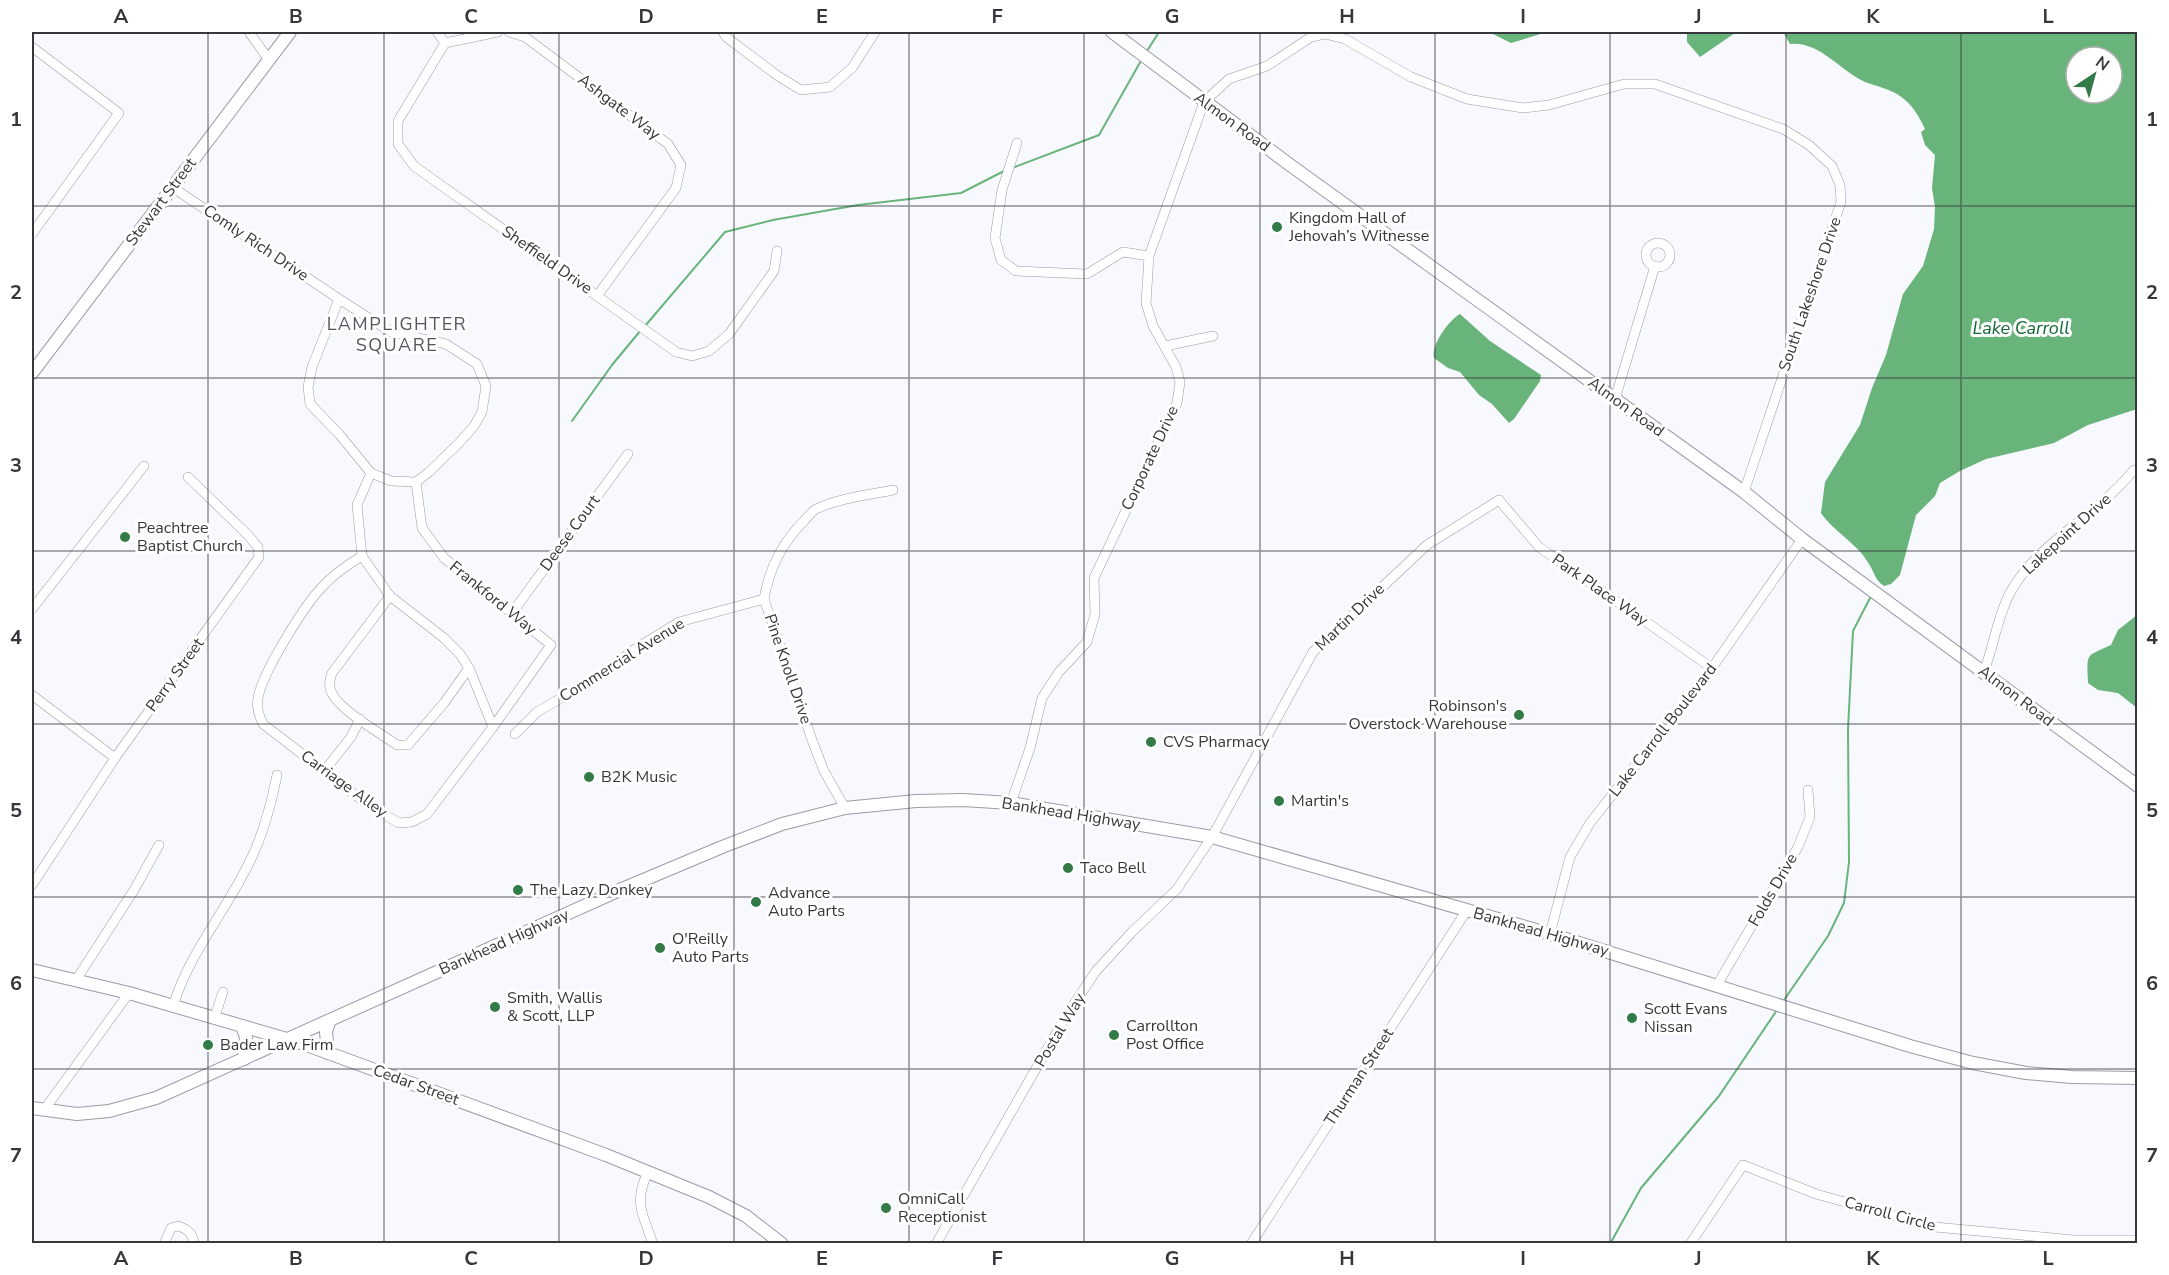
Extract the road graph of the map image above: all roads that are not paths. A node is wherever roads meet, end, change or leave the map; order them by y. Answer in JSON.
{"nodes":[{"id":1,"x":249,"y":32,"type":"edge"},
{"id":2,"x":290,"y":32,"type":"edge"},
{"id":3,"x":436,"y":32,"type":"edge"},
{"id":4,"x":498,"y":32,"type":"edge"},
{"id":5,"x":509,"y":32,"type":"edge"},
{"id":6,"x":723,"y":32,"type":"edge"},
{"id":7,"x":875,"y":32,"type":"edge"},
{"id":8,"x":1112,"y":32,"type":"edge"},
{"id":9,"x":446,"y":43,"type":"junction"},
{"id":10,"x":32,"y":47,"type":"edge"},
{"id":11,"x":269,"y":60,"type":"junction"},
{"id":12,"x":1204,"y":102,"type":"junction"},
{"id":13,"x":1017,"y":143,"type":"dead end"},
{"id":14,"x":172,"y":187,"type":"junction"},
{"id":15,"x":32,"y":234,"type":"edge"},
{"id":16,"x":777,"y":251,"type":"dead end"},
{"id":17,"x":1149,"y":256,"type":"junction"},
{"id":18,"x":1655,"y":266,"type":"dead end"},
{"id":19,"x":597,"y":296,"type":"junction"},
{"id":20,"x":339,"y":299,"type":"junction"},
{"id":21,"x":1213,"y":336,"type":"dead end"},
{"id":22,"x":1165,"y":346,"type":"junction"},
{"id":23,"x":32,"y":373,"type":"edge"},
{"id":24,"x":1615,"y":399,"type":"junction"},
{"id":25,"x":628,"y":454,"type":"dead end"},
{"id":26,"x":144,"y":466,"type":"dead end"},
{"id":27,"x":2134,"y":470,"type":"dead end"},
{"id":28,"x":371,"y":473,"type":"junction"},
{"id":29,"x":188,"y":477,"type":"dead end"},
{"id":30,"x":416,"y":482,"type":"junction"},
{"id":31,"x":893,"y":490,"type":"dead end"},
{"id":32,"x":1744,"y":492,"type":"junction"},
{"id":33,"x":1499,"y":500,"type":"joint"},
{"id":34,"x":1802,"y":539,"type":"junction"},
{"id":35,"x":362,"y":556,"type":"junction"},
{"id":36,"x":390,"y":596,"type":"junction"},
{"id":37,"x":764,"y":599,"type":"junction"},
{"id":38,"x":32,"y":609,"type":"edge"},
{"id":39,"x":512,"y":613,"type":"junction"},
{"id":40,"x":551,"y":645,"type":"joint"},
{"id":41,"x":469,"y":668,"type":"junction"},
{"id":42,"x":1712,"y":668,"type":"junction"},
{"id":43,"x":1984,"y":671,"type":"junction"},
{"id":44,"x":32,"y":694,"type":"edge"},
{"id":45,"x":360,"y":719,"type":"junction"},
{"id":46,"x":493,"y":727,"type":"junction"},
{"id":47,"x":515,"y":734,"type":"dead end"},
{"id":48,"x":115,"y":758,"type":"junction"},
{"id":49,"x":325,"y":770,"type":"junction"},
{"id":50,"x":277,"y":775,"type":"dead end"},
{"id":51,"x":2138,"y":786,"type":"edge"},
{"id":52,"x":1808,"y":790,"type":"dead end"},
{"id":53,"x":1011,"y":803,"type":"junction"},
{"id":54,"x":845,"y":808,"type":"junction"},
{"id":55,"x":1212,"y":837,"type":"junction"},
{"id":56,"x":159,"y":845,"type":"dead end"},
{"id":57,"x":32,"y":885,"type":"edge"},
{"id":58,"x":1467,"y":910,"type":"junction"},
{"id":59,"x":1550,"y":934,"type":"junction"},
{"id":60,"x":32,"y":970,"type":"edge"},
{"id":61,"x":76,"y":980,"type":"junction"},
{"id":62,"x":1717,"y":985,"type":"junction"},
{"id":63,"x":224,"y":992,"type":"dead end"},
{"id":64,"x":129,"y":993,"type":"junction"},
{"id":65,"x":173,"y":1006,"type":"junction"},
{"id":66,"x":214,"y":1019,"type":"junction"},
{"id":67,"x":329,"y":1022,"type":"junction"},
{"id":68,"x":242,"y":1026,"type":"junction"},
{"id":69,"x":290,"y":1039,"type":"junction"},
{"id":70,"x":328,"y":1053,"type":"junction"},
{"id":71,"x":244,"y":1059,"type":"junction"},
{"id":72,"x":2138,"y":1078,"type":"edge"},
{"id":73,"x":38,"y":1109,"type":"edge"},
{"id":74,"x":648,"y":1172,"type":"junction"},
{"id":75,"x":1985,"y":1232,"type":"junction"},
{"id":76,"x":2138,"y":1240,"type":"edge"},
{"id":77,"x":164,"y":1244,"type":"edge"},
{"id":78,"x":194,"y":1244,"type":"edge"},
{"id":79,"x":653,"y":1244,"type":"edge"},
{"id":80,"x":782,"y":1244,"type":"edge"},
{"id":81,"x":936,"y":1244,"type":"edge"},
{"id":82,"x":1251,"y":1244,"type":"edge"},
{"id":83,"x":1690,"y":1244,"type":"edge"},
{"id":84,"x":1982,"y":1244,"type":"edge"}],
"edges":[{"from":1,"to":11,"type":"street"},
{"from":2,"to":11,"type":"street","name":"Stewart Street"},
{"from":3,"to":9,"type":"street"},
{"from":4,"to":9,"type":"street"},
{"from":5,"to":19,"type":"street","name":"Ashgate Way"},
{"from":6,"to":7,"type":"street"},
{"from":8,"to":12,"type":"street","name":"Almon Road"},
{"from":9,"to":19,"type":"street","name":"Sheffield Drive"},
{"from":10,"to":15,"type":"street"},
{"from":11,"to":14,"type":"street","name":"Stewart Street"},
{"from":12,"to":17,"type":"street","name":"Corporate Drive"},
{"from":12,"to":24,"type":"street","name":"Almon Road"},
{"from":12,"to":32,"type":"street","name":"South Lakeshore Drive"},
{"from":13,"to":17,"type":"street"},
{"from":14,"to":20,"type":"street","name":"Comly Rich Drive"},
{"from":14,"to":23,"type":"street","name":"Stewart Street"},
{"from":16,"to":19,"type":"street","name":"Sheffield Drive"},
{"from":17,"to":22,"type":"street","name":"Corporate Drive"},
{"from":18,"to":24,"type":"street"},
{"from":20,"to":28,"type":"street"},
{"from":20,"to":30,"type":"street","name":"Comly Rich Drive"},
{"from":21,"to":22,"type":"street"},
{"from":22,"to":53,"type":"street","name":"Corporate Drive"},
{"from":24,"to":32,"type":"street","name":"Almon Road"},
{"from":25,"to":39,"type":"street","name":"Deese Court"},
{"from":26,"to":38,"type":"street"},
{"from":27,"to":43,"type":"street","name":"Lakepoint Drive"},
{"from":28,"to":30,"type":"street"},
{"from":28,"to":35,"type":"street"},
{"from":29,"to":48,"type":"street","name":"Perry Street"},
{"from":30,"to":39,"type":"street","name":"Frankford Way"},
{"from":31,"to":37,"type":"street","name":"Pine Knoll Drive"},
{"from":32,"to":34,"type":"street","name":"Almon Road"},
{"from":33,"to":42,"type":"street","name":"Park Place Way"},
{"from":33,"to":55,"type":"street","name":"Martin Drive"},
{"from":34,"to":42,"type":"street","name":"Lake Carroll Boulevard"},
{"from":34,"to":43,"type":"street","name":"Almon Road"},
{"from":35,"to":36,"type":"street"},
{"from":35,"to":49,"type":"street","name":"Carriage Alley"},
{"from":36,"to":41,"type":"street"},
{"from":36,"to":45,"type":"street"},
{"from":37,"to":47,"type":"street","name":"Commercial Avenue"},
{"from":37,"to":54,"type":"street","name":"Pine Knoll Drive"},
{"from":39,"to":40,"type":"street","name":"Frankford Way"},
{"from":40,"to":46,"type":"street","name":"Carriage Alley"},
{"from":41,"to":45,"type":"street"},
{"from":41,"to":46,"type":"street"},
{"from":42,"to":59,"type":"street","name":"Lake Carroll Boulevard"},
{"from":43,"to":51,"type":"street","name":"Almon Road"},
{"from":44,"to":48,"type":"street"},
{"from":45,"to":49,"type":"street"},
{"from":46,"to":49,"type":"street","name":"Carriage Alley"},
{"from":48,"to":57,"type":"street","name":"Perry Street"},
{"from":50,"to":65,"type":"street"},
{"from":52,"to":62,"type":"street","name":"Folds Drive"},
{"from":53,"to":54,"type":"street","name":"Bankhead Highway"},
{"from":53,"to":55,"type":"street","name":"Bankhead Highway"},
{"from":54,"to":67,"type":"street","name":"Bankhead Highway"},
{"from":55,"to":58,"type":"street","name":"Bankhead Highway"},
{"from":55,"to":81,"type":"street","name":"Postal Way"},
{"from":56,"to":61,"type":"street"},
{"from":58,"to":59,"type":"street","name":"Bankhead Highway"},
{"from":58,"to":82,"type":"street","name":"Thurman Street"},
{"from":59,"to":62,"type":"street","name":"Bankhead Highway"},
{"from":60,"to":61,"type":"street","name":"Cedar Street"},
{"from":61,"to":64,"type":"street","name":"Cedar Street"},
{"from":62,"to":72,"type":"street","name":"Bankhead Highway"},
{"from":63,"to":66,"type":"street"},
{"from":64,"to":65,"type":"street","name":"Cedar Street"},
{"from":64,"to":73,"type":"street"},
{"from":65,"to":66,"type":"street","name":"Cedar Street"},
{"from":66,"to":68,"type":"street","name":"Cedar Street"},
{"from":67,"to":69,"type":"street","name":"Bankhead Highway"},
{"from":67,"to":70,"type":"street"},
{"from":68,"to":69,"type":"street","name":"Cedar Street"},
{"from":68,"to":71,"type":"street"},
{"from":69,"to":70,"type":"street","name":"Cedar Street"},
{"from":69,"to":71,"type":"street","name":"Bankhead Highway"},
{"from":70,"to":74,"type":"street","name":"Cedar Street"},
{"from":71,"to":73,"type":"street","name":"Bankhead Highway"},
{"from":74,"to":79,"type":"street"},
{"from":74,"to":80,"type":"street","name":"Cedar Street"},
{"from":75,"to":76,"type":"street","name":"Carroll Circle"},
{"from":75,"to":83,"type":"street","name":"Carroll Circle"},
{"from":75,"to":84,"type":"street"},
{"from":77,"to":78,"type":"street"}]}
